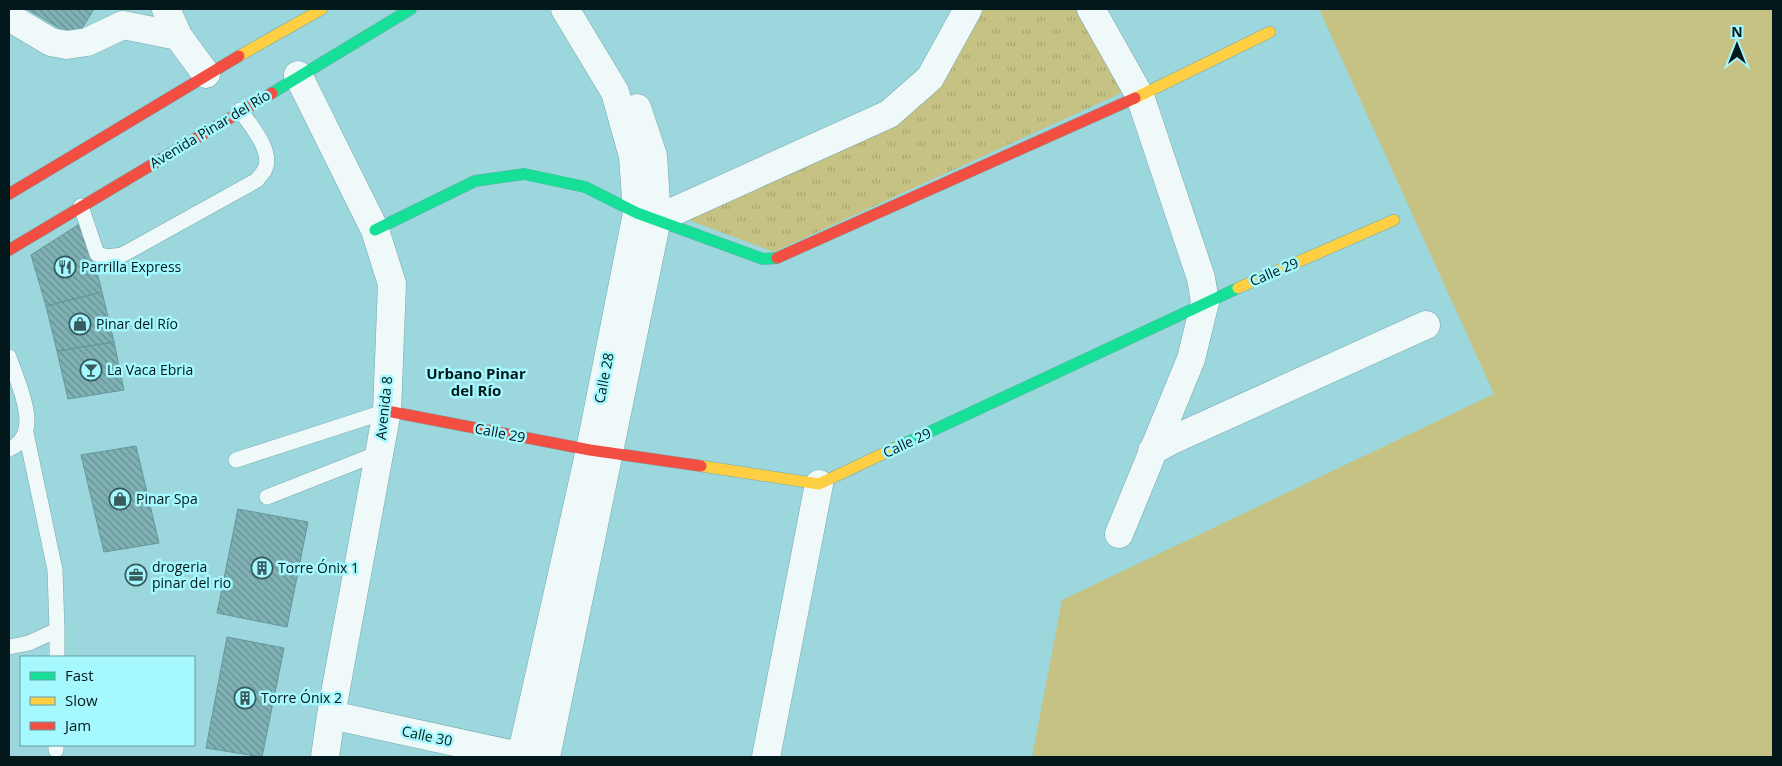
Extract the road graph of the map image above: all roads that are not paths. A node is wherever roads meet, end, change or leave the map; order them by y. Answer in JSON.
{"nodes":[{"id":1,"x":166,"y":9,"type":"edge"},
{"id":2,"x":322,"y":9,"type":"edge"},
{"id":3,"x":411,"y":9,"type":"edge"},
{"id":4,"x":565,"y":9,"type":"edge"},
{"id":5,"x":583,"y":9,"type":"edge"},
{"id":6,"x":968,"y":9,"type":"edge"},
{"id":7,"x":1091,"y":9,"type":"edge"},
{"id":8,"x":9,"y":17,"type":"edge"},
{"id":9,"x":1270,"y":32,"type":"dead end"},
{"id":10,"x":178,"y":36,"type":"junction"},
{"id":11,"x":206,"y":74,"type":"junction"},
{"id":12,"x":298,"y":75,"type":"junction"},
{"id":13,"x":1140,"y":96,"type":"junction"},
{"id":14,"x":240,"y":110,"type":"junction"},
{"id":15,"x":9,"y":194,"type":"edge"},
{"id":16,"x":81,"y":206,"type":"junction"},
{"id":17,"x":647,"y":216,"type":"junction"},
{"id":18,"x":1394,"y":220,"type":"dead end"},
{"id":19,"x":375,"y":230,"type":"junction"},
{"id":20,"x":9,"y":250,"type":"edge"},
{"id":21,"x":1205,"y":302,"type":"junction"},
{"id":22,"x":1426,"y":325,"type":"dead end"},
{"id":23,"x":9,"y":357,"type":"edge"},
{"id":24,"x":9,"y":388,"type":"edge"},
{"id":25,"x":24,"y":404,"type":"junction"},
{"id":26,"x":387,"y":412,"type":"junction"},
{"id":27,"x":26,"y":433,"type":"junction"},
{"id":28,"x":9,"y":449,"type":"edge"},
{"id":29,"x":599,"y":451,"type":"junction"},
{"id":30,"x":1152,"y":452,"type":"junction"},
{"id":31,"x":379,"y":453,"type":"junction"},
{"id":32,"x":236,"y":460,"type":"dead end"},
{"id":33,"x":819,"y":484,"type":"junction"},
{"id":34,"x":267,"y":497,"type":"dead end"},
{"id":35,"x":1119,"y":534,"type":"dead end"},
{"id":36,"x":57,"y":630,"type":"junction"},
{"id":37,"x":9,"y":647,"type":"edge"},
{"id":38,"x":57,"y":656,"type":"edge"},
{"id":39,"x":330,"y":715,"type":"junction"},
{"id":40,"x":325,"y":757,"type":"edge"},
{"id":41,"x":522,"y":757,"type":"edge"},
{"id":42,"x":546,"y":757,"type":"edge"},
{"id":43,"x":766,"y":757,"type":"edge"}],
"edges":[{"from":1,"to":10,"type":"street"},
{"from":2,"to":11,"type":"street"},
{"from":3,"to":12,"type":"street","name":"Avenida Pinar del Río"},
{"from":4,"to":17,"type":"street","name":"Calle 28"},
{"from":5,"to":17,"type":"street","name":"Calle 28"},
{"from":6,"to":17,"type":"street"},
{"from":7,"to":13,"type":"street"},
{"from":8,"to":10,"type":"street"},
{"from":9,"to":13,"type":"street"},
{"from":10,"to":11,"type":"street"},
{"from":11,"to":15,"type":"street"},
{"from":12,"to":14,"type":"street","name":"Avenida Pinar del Río"},
{"from":12,"to":19,"type":"street","name":"Avenida 8"},
{"from":13,"to":17,"type":"street"},
{"from":13,"to":21,"type":"street"},
{"from":14,"to":16,"type":"street","name":"Avenida Pinar del Río"},
{"from":14,"to":16,"type":"lane"},
{"from":16,"to":20,"type":"street","name":"Avenida Pinar del Río"},
{"from":17,"to":19,"type":"street"},
{"from":17,"to":29,"type":"street","name":"Calle 28"},
{"from":18,"to":21,"type":"street","name":"Calle 29"},
{"from":19,"to":26,"type":"street","name":"Avenida 8"},
{"from":21,"to":30,"type":"street"},
{"from":21,"to":33,"type":"street","name":"Calle 29"},
{"from":22,"to":30,"type":"street"},
{"from":23,"to":25,"type":"lane"},
{"from":24,"to":25,"type":"lane"},
{"from":25,"to":27,"type":"lane"},
{"from":26,"to":29,"type":"street","name":"Calle 29"},
{"from":26,"to":31,"type":"street","name":"Avenida 8"},
{"from":26,"to":32,"type":"lane"},
{"from":27,"to":28,"type":"lane"},
{"from":27,"to":36,"type":"lane"},
{"from":29,"to":33,"type":"street","name":"Calle 29"},
{"from":29,"to":41,"type":"street","name":"Calle 28"},
{"from":29,"to":42,"type":"street","name":"Calle 28"},
{"from":30,"to":35,"type":"street"},
{"from":31,"to":34,"type":"lane"},
{"from":31,"to":39,"type":"street","name":"Avenida 8"},
{"from":33,"to":43,"type":"street"},
{"from":36,"to":37,"type":"lane"},
{"from":36,"to":38,"type":"lane"},
{"from":39,"to":40,"type":"street","name":"Avenida 8"},
{"from":39,"to":41,"type":"street","name":"Calle 30"}]}
